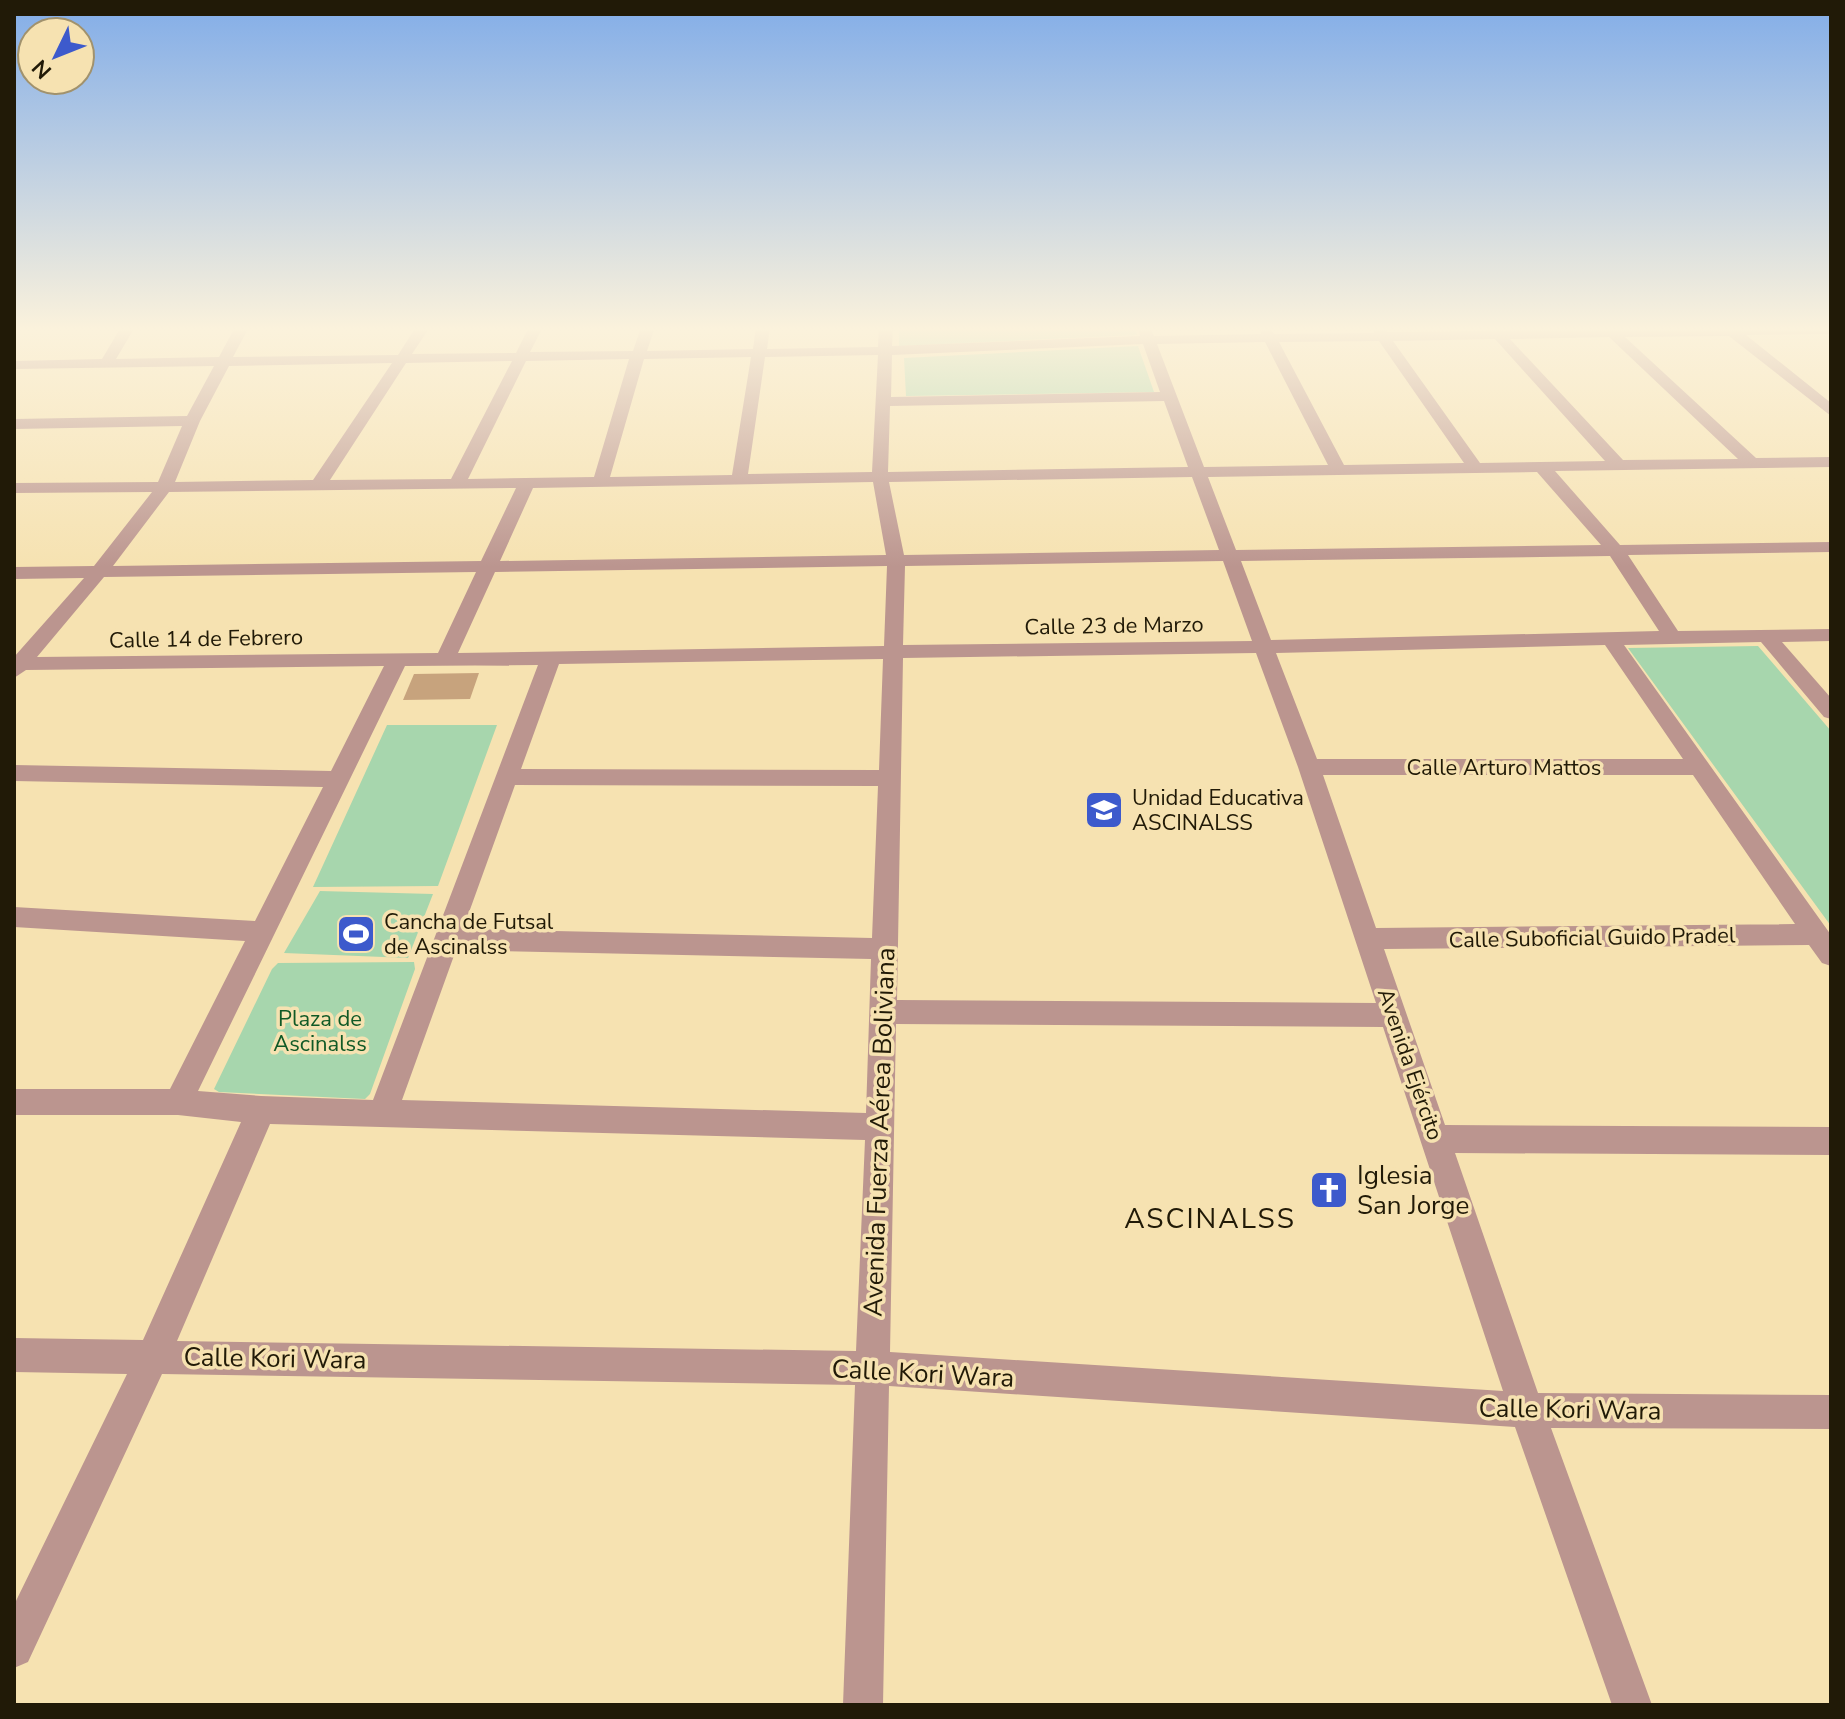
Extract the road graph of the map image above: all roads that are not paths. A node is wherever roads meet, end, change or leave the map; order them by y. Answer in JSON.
{"nodes":[{"id":1,"x":199,"y":407,"type":"edge"},
{"id":2,"x":369,"y":407,"type":"edge"},
{"id":3,"x":494,"y":407,"type":"edge"},
{"id":4,"x":622,"y":407,"type":"edge"},
{"id":5,"x":750,"y":407,"type":"edge"},
{"id":6,"x":883,"y":407,"type":"edge"},
{"id":7,"x":1174,"y":407,"type":"edge"},
{"id":8,"x":1306,"y":407,"type":"edge"},
{"id":9,"x":1434,"y":407,"type":"edge"},
{"id":10,"x":1565,"y":407,"type":"edge"},
{"id":11,"x":1692,"y":407,"type":"edge"},
{"id":12,"x":192,"y":421,"type":"junction"},
{"id":13,"x":14,"y":424,"type":"edge"},
{"id":14,"x":1831,"y":462,"type":"edge"},
{"id":15,"x":1752,"y":463,"type":"junction"},
{"id":16,"x":1620,"y":467,"type":"junction"},
{"id":17,"x":1476,"y":468,"type":"junction"},
{"id":18,"x":1543,"y":468,"type":"junction"},
{"id":19,"x":1339,"y":471,"type":"junction"},
{"id":20,"x":1198,"y":472,"type":"junction"},
{"id":21,"x":880,"y":476,"type":"junction"},
{"id":22,"x":739,"y":480,"type":"junction"},
{"id":23,"x":601,"y":481,"type":"junction"},
{"id":24,"x":527,"y":482,"type":"junction"},
{"id":25,"x":457,"y":484,"type":"junction"},
{"id":26,"x":318,"y":485,"type":"junction"},
{"id":27,"x":165,"y":486,"type":"junction"},
{"id":28,"x":14,"y":488,"type":"edge"},
{"id":29,"x":1831,"y":547,"type":"edge"},
{"id":30,"x":1616,"y":551,"type":"junction"},
{"id":31,"x":1229,"y":555,"type":"junction"},
{"id":32,"x":896,"y":559,"type":"junction"},
{"id":33,"x":489,"y":568,"type":"junction"},
{"id":34,"x":99,"y":572,"type":"junction"},
{"id":35,"x":14,"y":573,"type":"edge"},
{"id":36,"x":1671,"y":635,"type":"junction"},
{"id":37,"x":1766,"y":635,"type":"junction"},
{"id":38,"x":1831,"y":635,"type":"edge"},
{"id":39,"x":1609,"y":637,"type":"junction"},
{"id":40,"x":1264,"y":647,"type":"junction"},
{"id":41,"x":893,"y":651,"type":"junction"},
{"id":42,"x":551,"y":658,"type":"junction"},
{"id":43,"x":398,"y":659,"type":"junction"},
{"id":44,"x":445,"y":659,"type":"junction"},
{"id":45,"x":16,"y":666,"type":"edge"},
{"id":46,"x":1831,"y":712,"type":"edge"},
{"id":47,"x":1309,"y":767,"type":"junction"},
{"id":48,"x":1699,"y":767,"type":"junction"},
{"id":49,"x":14,"y":773,"type":"edge"},
{"id":50,"x":506,"y":777,"type":"junction"},
{"id":51,"x":890,"y":778,"type":"junction"},
{"id":52,"x":341,"y":779,"type":"junction"},
{"id":53,"x":14,"y":917,"type":"edge"},
{"id":54,"x":265,"y":932,"type":"junction"},
{"id":55,"x":447,"y":939,"type":"junction"},
{"id":56,"x":1367,"y":939,"type":"junction"},
{"id":57,"x":1824,"y":944,"type":"edge"},
{"id":58,"x":885,"y":949,"type":"junction"},
{"id":59,"x":883,"y":1012,"type":"junction"},
{"id":60,"x":1394,"y":1015,"type":"junction"},
{"id":61,"x":14,"y":1102,"type":"edge"},
{"id":62,"x":178,"y":1102,"type":"junction"},
{"id":63,"x":261,"y":1110,"type":"junction"},
{"id":64,"x":383,"y":1112,"type":"junction"},
{"id":65,"x":880,"y":1127,"type":"junction"},
{"id":66,"x":1438,"y":1139,"type":"junction"},
{"id":67,"x":1831,"y":1141,"type":"edge"},
{"id":68,"x":14,"y":1355,"type":"edge"},
{"id":69,"x":153,"y":1356,"type":"junction"},
{"id":70,"x":872,"y":1368,"type":"junction"},
{"id":71,"x":1527,"y":1410,"type":"junction"},
{"id":72,"x":1831,"y":1412,"type":"edge"},
{"id":73,"x":14,"y":1648,"type":"edge"},
{"id":74,"x":863,"y":1705,"type":"edge"},
{"id":75,"x":1632,"y":1705,"type":"edge"}],
"edges":[{"from":1,"to":12,"type":"street"},
{"from":2,"to":26,"type":"street"},
{"from":3,"to":25,"type":"street"},
{"from":4,"to":23,"type":"street"},
{"from":5,"to":22,"type":"street"},
{"from":6,"to":21,"type":"street","name":"Avenida Fuerza Aérea Boliviana"},
{"from":7,"to":20,"type":"street","name":"Avenida Ejército"},
{"from":8,"to":19,"type":"street"},
{"from":9,"to":17,"type":"street"},
{"from":10,"to":16,"type":"street"},
{"from":11,"to":15,"type":"street"},
{"from":12,"to":13,"type":"street"},
{"from":12,"to":27,"type":"street"},
{"from":14,"to":15,"type":"street"},
{"from":15,"to":16,"type":"street"},
{"from":16,"to":18,"type":"street"},
{"from":17,"to":18,"type":"street"},
{"from":17,"to":19,"type":"street"},
{"from":18,"to":30,"type":"street"},
{"from":19,"to":20,"type":"street"},
{"from":20,"to":21,"type":"street"},
{"from":20,"to":31,"type":"street","name":"Avenida Ejército"},
{"from":21,"to":22,"type":"street"},
{"from":21,"to":32,"type":"street","name":"Avenida Fuerza Aérea Boliviana"},
{"from":22,"to":23,"type":"street"},
{"from":23,"to":24,"type":"street"},
{"from":24,"to":25,"type":"street"},
{"from":24,"to":33,"type":"street"},
{"from":25,"to":26,"type":"street"},
{"from":26,"to":27,"type":"street"},
{"from":27,"to":28,"type":"street"},
{"from":27,"to":34,"type":"street"},
{"from":29,"to":30,"type":"street"},
{"from":30,"to":31,"type":"street"},
{"from":30,"to":36,"type":"street"},
{"from":31,"to":32,"type":"street"},
{"from":31,"to":40,"type":"street","name":"Avenida Ejército"},
{"from":32,"to":33,"type":"street"},
{"from":32,"to":41,"type":"street","name":"Avenida Fuerza Aérea Boliviana"},
{"from":33,"to":34,"type":"street"},
{"from":33,"to":44,"type":"street"},
{"from":34,"to":35,"type":"street"},
{"from":34,"to":45,"type":"street"},
{"from":36,"to":37,"type":"street","name":"Calle 23 de Marzo"},
{"from":36,"to":39,"type":"street","name":"Calle 23 de Marzo"},
{"from":37,"to":38,"type":"street","name":"Calle 23 de Marzo"},
{"from":37,"to":46,"type":"street"},
{"from":39,"to":40,"type":"street","name":"Calle 23 de Marzo"},
{"from":39,"to":48,"type":"street"},
{"from":40,"to":41,"type":"street","name":"Calle 23 de Marzo"},
{"from":40,"to":47,"type":"street","name":"Avenida Ejército"},
{"from":41,"to":42,"type":"street","name":"Calle 23 de Marzo"},
{"from":41,"to":51,"type":"street","name":"Avenida Fuerza Aérea Boliviana"},
{"from":42,"to":44,"type":"street","name":"Calle 23 de Marzo"},
{"from":42,"to":50,"type":"street"},
{"from":43,"to":44,"type":"street","name":"Calle 23 de Marzo"},
{"from":43,"to":45,"type":"street","name":"Calle 14 de Febrero"},
{"from":43,"to":52,"type":"street"},
{"from":47,"to":48,"type":"street","name":"Calle Arturo Mattos"},
{"from":47,"to":56,"type":"street","name":"Avenida Ejército"},
{"from":48,"to":57,"type":"street"},
{"from":49,"to":52,"type":"street"},
{"from":50,"to":51,"type":"street"},
{"from":50,"to":55,"type":"street"},
{"from":51,"to":58,"type":"street","name":"Avenida Fuerza Aérea Boliviana"},
{"from":52,"to":54,"type":"street"},
{"from":53,"to":54,"type":"street"},
{"from":54,"to":62,"type":"street"},
{"from":55,"to":58,"type":"street"},
{"from":55,"to":64,"type":"street"},
{"from":56,"to":57,"type":"street","name":"Calle Suboficial Guido Pradel"},
{"from":56,"to":60,"type":"street","name":"Avenida Ejército"},
{"from":58,"to":59,"type":"street","name":"Avenida Fuerza Aérea Boliviana"},
{"from":59,"to":60,"type":"street"},
{"from":59,"to":65,"type":"street","name":"Avenida Fuerza Aérea Boliviana"},
{"from":60,"to":66,"type":"street","name":"Avenida Ejército"},
{"from":61,"to":62,"type":"street"},
{"from":62,"to":63,"type":"street"},
{"from":63,"to":64,"type":"street"},
{"from":63,"to":69,"type":"street"},
{"from":64,"to":65,"type":"street"},
{"from":65,"to":70,"type":"street","name":"Avenida Fuerza Aérea Boliviana"},
{"from":66,"to":67,"type":"street"},
{"from":66,"to":71,"type":"street","name":"Avenida Ejército"},
{"from":68,"to":69,"type":"street","name":"Calle Kori Wara"},
{"from":69,"to":70,"type":"street","name":"Calle Kori Wara"},
{"from":69,"to":73,"type":"street"},
{"from":70,"to":71,"type":"street","name":"Calle Kori Wara"},
{"from":70,"to":74,"type":"street","name":"Avenida Fuerza Aérea Boliviana"},
{"from":71,"to":72,"type":"street","name":"Calle Kori Wara"},
{"from":71,"to":75,"type":"street","name":"Avenida Ejército"}]}
